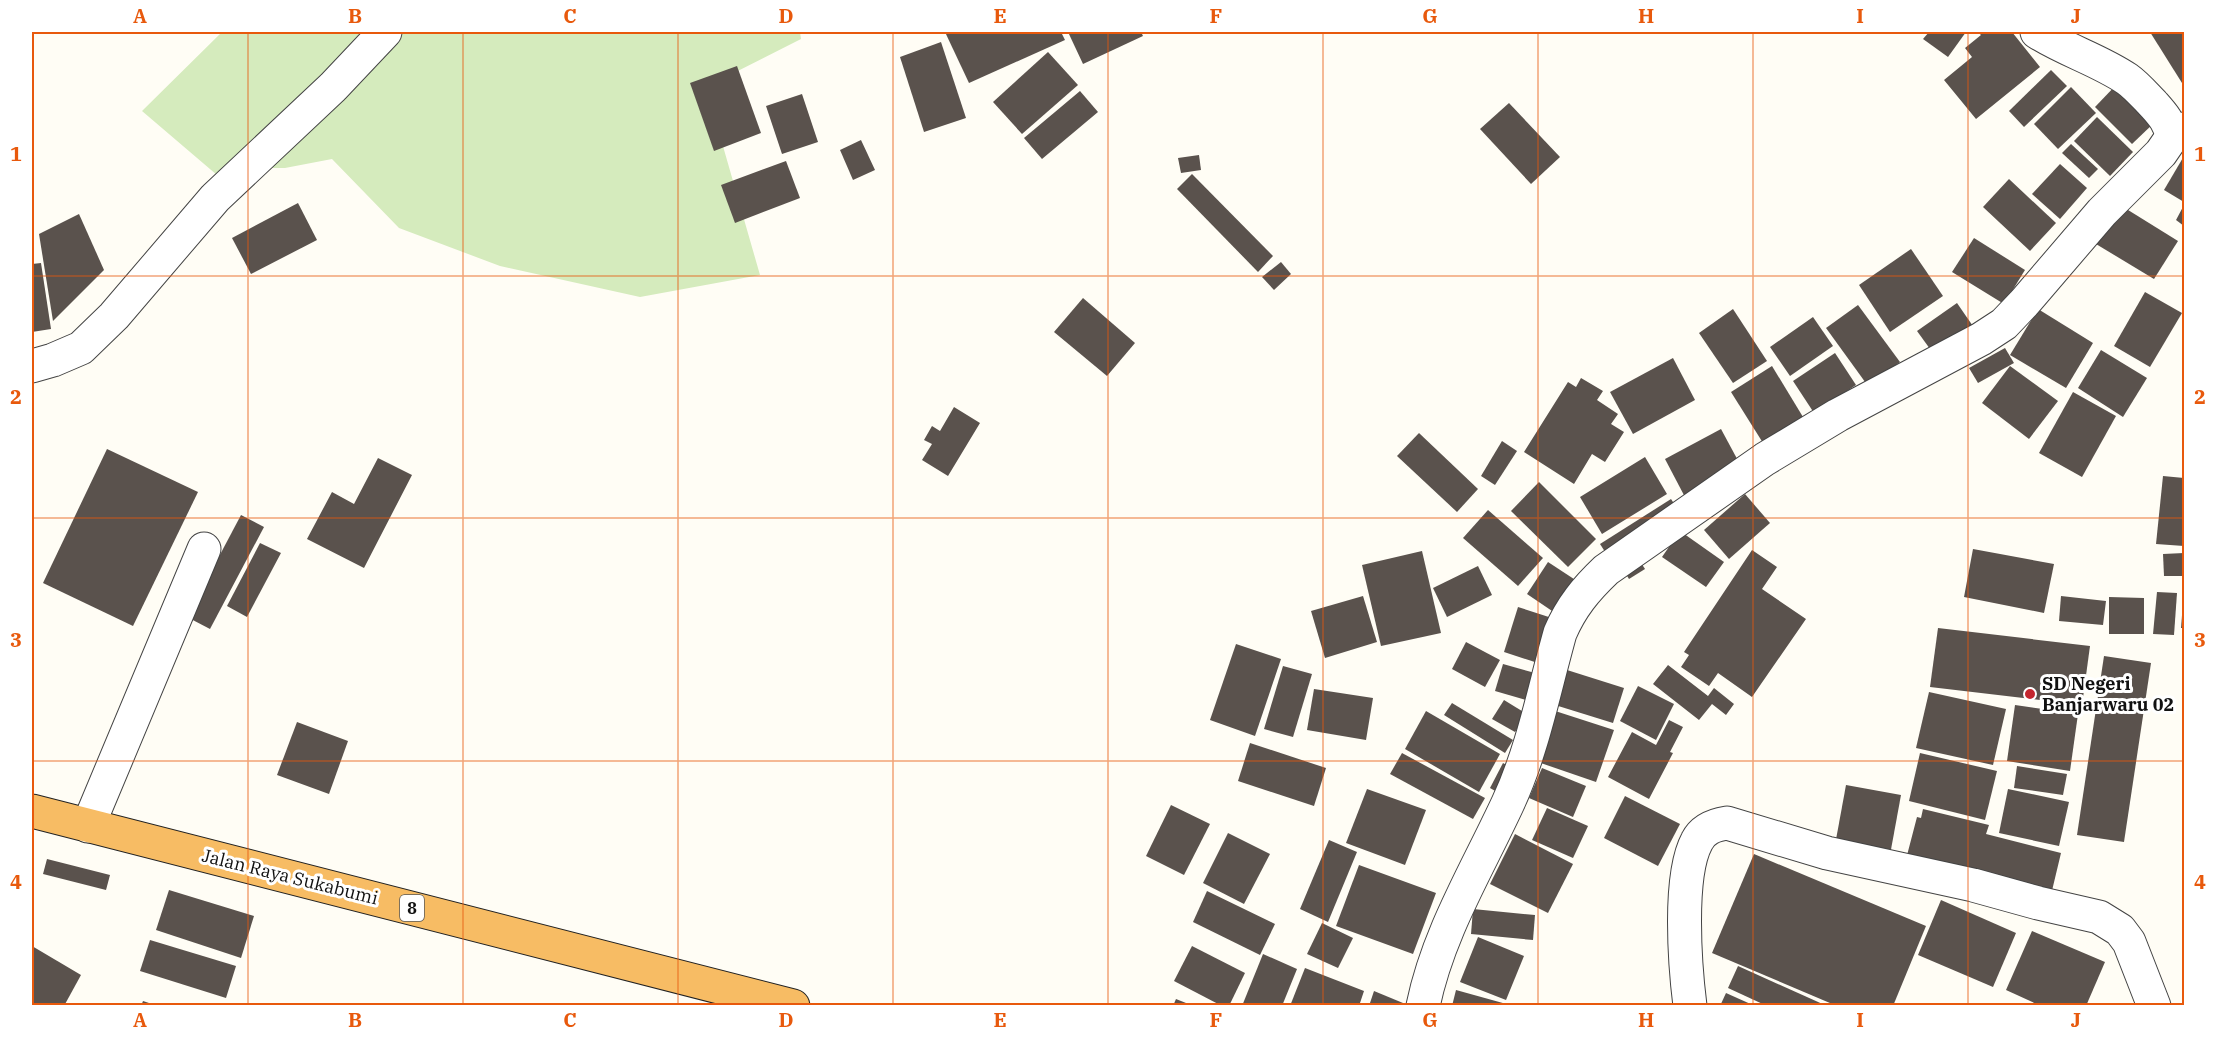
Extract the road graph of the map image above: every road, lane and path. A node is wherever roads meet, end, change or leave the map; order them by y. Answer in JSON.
{"nodes":[{"id":1,"x":385,"y":32,"type":"edge"},
{"id":2,"x":2037,"y":32,"type":"edge"},
{"id":3,"x":2178,"y":133,"type":"edge"},
{"id":4,"x":32,"y":366,"type":"edge"},
{"id":5,"x":204,"y":549,"type":"dead end"},
{"id":6,"x":32,"y":811,"type":"edge"},
{"id":7,"x":88,"y":826,"type":"junction"},
{"id":8,"x":793,"y":1005,"type":"edge"},
{"id":9,"x":1423,"y":1005,"type":"edge"},
{"id":10,"x":1690,"y":1005,"type":"edge"},
{"id":11,"x":2154,"y":1005,"type":"edge"}],
"edges":[{"from":1,"to":4,"type":"street"},
{"from":2,"to":3,"type":"street"},
{"from":3,"to":9,"type":"street"},
{"from":5,"to":7,"type":"street"},
{"from":6,"to":7,"type":"highway","name":"Jalan Raya Sukabumi","number":"8"},
{"from":7,"to":8,"type":"highway","name":"Jalan Raya Sukabumi","number":"8"},
{"from":10,"to":11,"type":"street"}]}
